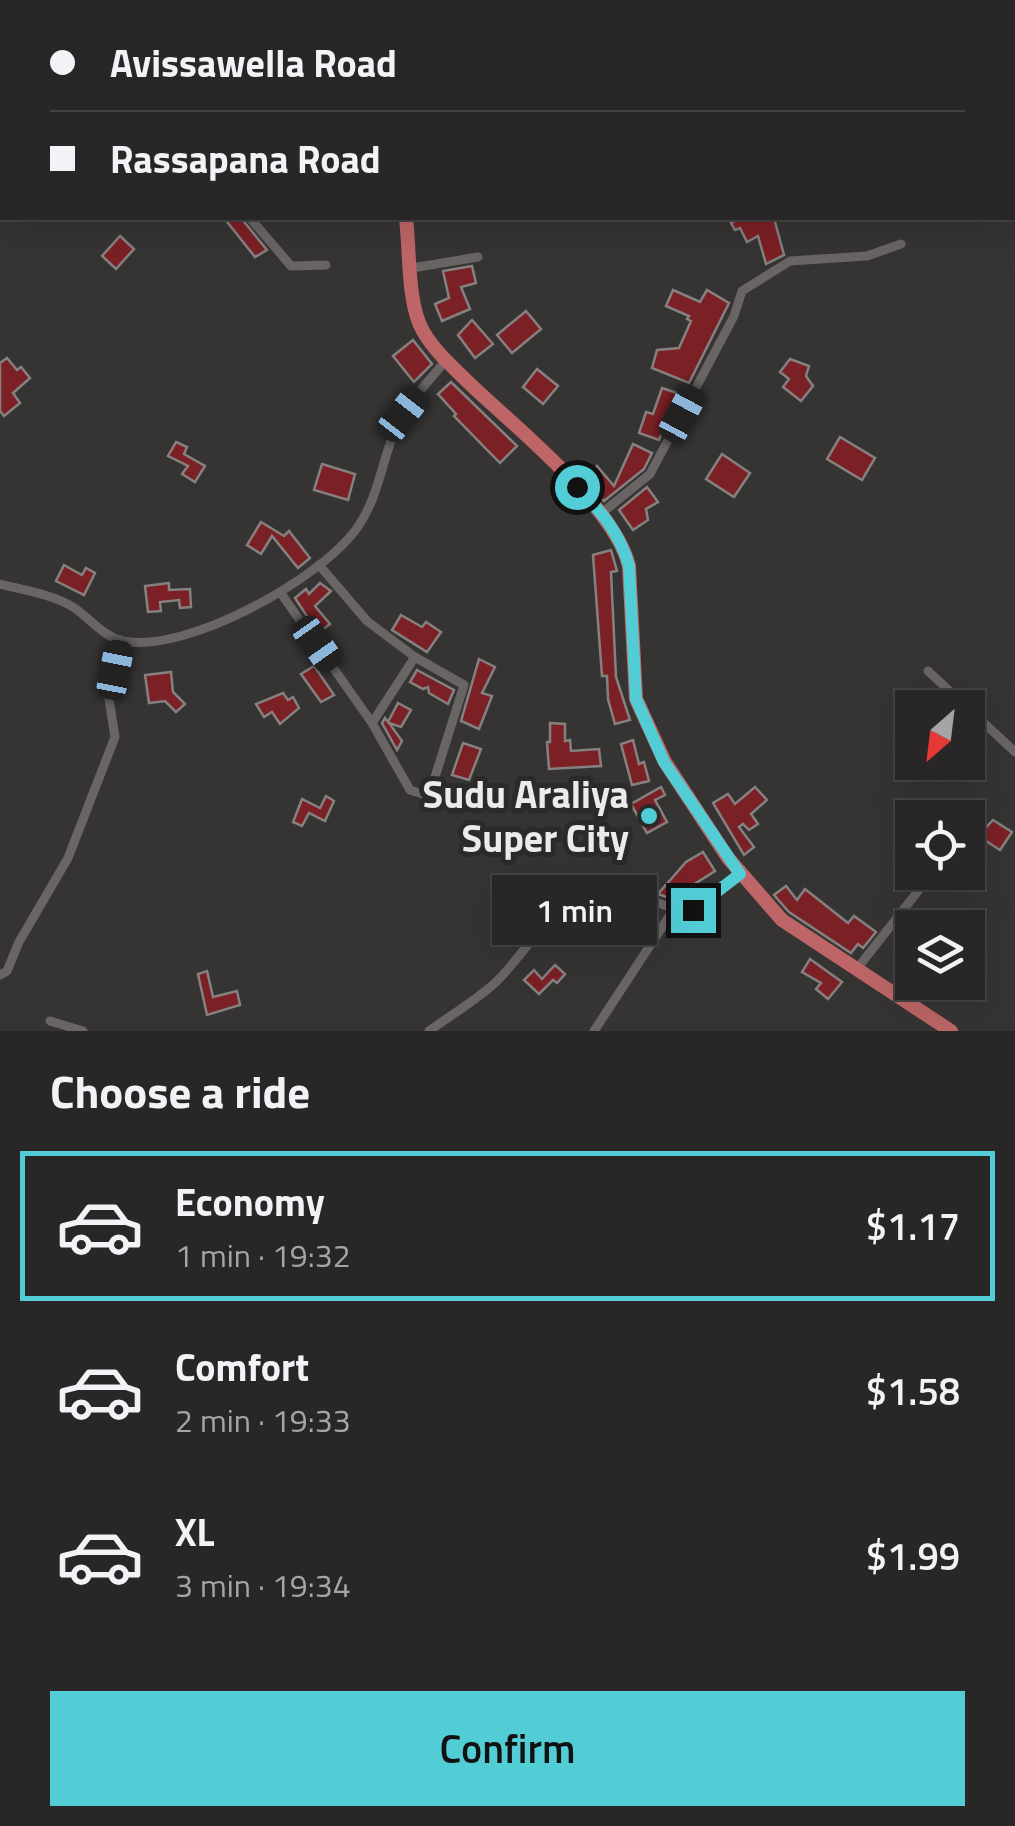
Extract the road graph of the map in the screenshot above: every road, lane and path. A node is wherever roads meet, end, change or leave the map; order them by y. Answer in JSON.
{"nodes":[{"id":1,"x":252,"y":220,"type":"edge"},
{"id":2,"x":406,"y":220,"type":"edge"},
{"id":3,"x":901,"y":244,"type":"dead end"},
{"id":4,"x":478,"y":256,"type":"dead end"},
{"id":5,"x":326,"y":265,"type":"dead end"},
{"id":6,"x":412,"y":268,"type":"junction"},
{"id":7,"x":446,"y":360,"type":"junction"},
{"id":8,"x":603,"y":512,"type":"junction"},
{"id":9,"x":318,"y":565,"type":"junction"},
{"id":10,"x":0,"y":584,"type":"edge"},
{"id":11,"x":280,"y":592,"type":"junction"},
{"id":12,"x":120,"y":640,"type":"junction"},
{"id":13,"x":415,"y":657,"type":"junction"},
{"id":14,"x":928,"y":670,"type":"dead end"},
{"id":15,"x":372,"y":723,"type":"junction"},
{"id":16,"x":1015,"y":752,"type":"edge"},
{"id":17,"x":740,"y":874,"type":"junction"},
{"id":18,"x":919,"y":890,"type":"edge"},
{"id":19,"x":674,"y":908,"type":"junction"},
{"id":20,"x":856,"y":970,"type":"junction"},
{"id":21,"x":0,"y":975,"type":"edge"},
{"id":22,"x":50,"y":1021,"type":"dead end"},
{"id":23,"x":83,"y":1031,"type":"edge"},
{"id":24,"x":428,"y":1031,"type":"edge"},
{"id":25,"x":594,"y":1031,"type":"edge"},
{"id":26,"x":951,"y":1031,"type":"edge"}],
"edges":[{"from":1,"to":5,"type":"street"},
{"from":2,"to":6,"type":"main road"},
{"from":3,"to":8,"type":"street"},
{"from":4,"to":6,"type":"street"},
{"from":6,"to":7,"type":"main road"},
{"from":7,"to":8,"type":"main road"},
{"from":7,"to":9,"type":"street"},
{"from":8,"to":17,"type":"main road"},
{"from":9,"to":11,"type":"street"},
{"from":9,"to":13,"type":"street"},
{"from":10,"to":12,"type":"street"},
{"from":11,"to":12,"type":"street"},
{"from":11,"to":15,"type":"street"},
{"from":12,"to":21,"type":"street"},
{"from":13,"to":15,"type":"street"},
{"from":13,"to":15,"type":"street"},
{"from":14,"to":16,"type":"street"},
{"from":17,"to":19,"type":"street"},
{"from":17,"to":20,"type":"main road"},
{"from":18,"to":20,"type":"street"},
{"from":19,"to":24,"type":"street"},
{"from":19,"to":25,"type":"street"},
{"from":20,"to":26,"type":"main road"},
{"from":22,"to":23,"type":"street"}]}
